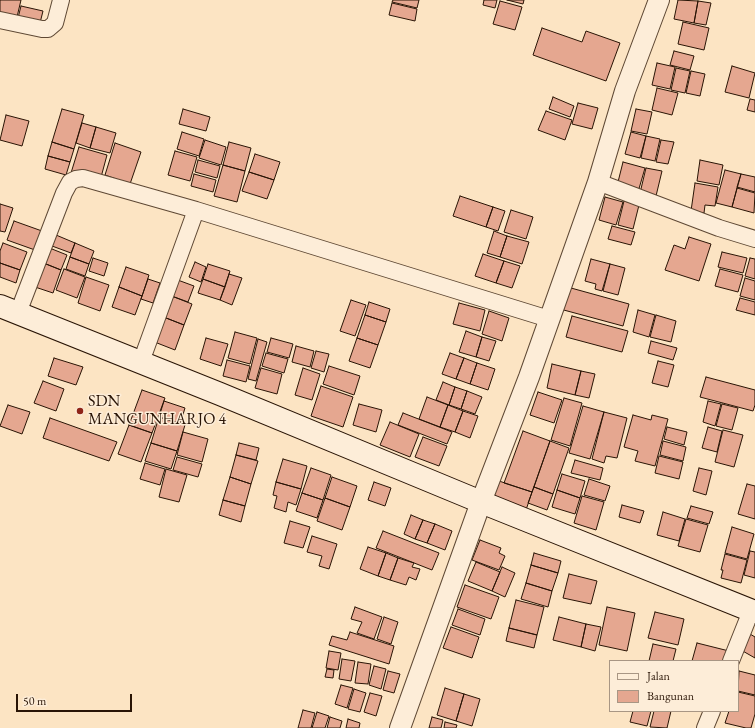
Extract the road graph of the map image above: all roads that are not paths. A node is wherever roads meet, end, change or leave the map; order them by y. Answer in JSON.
{"nodes":[{"id":1,"x":60,"y":0,"type":"edge"},
{"id":2,"x":659,"y":0,"type":"edge"},
{"id":3,"x":0,"y":20,"type":"edge"},
{"id":4,"x":598,"y":182,"type":"junction"},
{"id":5,"x":196,"y":210,"type":"junction"},
{"id":6,"x":755,"y":238,"type":"edge"},
{"id":7,"x":9,"y":309,"type":"edge"},
{"id":8,"x":549,"y":319,"type":"junction"},
{"id":9,"x":141,"y":362,"type":"junction"},
{"id":10,"x":481,"y":502,"type":"junction"},
{"id":11,"x":753,"y":612,"type":"edge"},
{"id":12,"x":731,"y":660,"type":"edge"},
{"id":13,"x":712,"y":712,"type":"edge"},
{"id":14,"x":400,"y":728,"type":"edge"},
{"id":15,"x":705,"y":728,"type":"edge"}],
"edges":[{"from":1,"to":3,"type":"street"},
{"from":2,"to":4,"type":"street"},
{"from":4,"to":6,"type":"street"},
{"from":4,"to":8,"type":"street"},
{"from":5,"to":7,"type":"street"},
{"from":5,"to":8,"type":"street"},
{"from":5,"to":9,"type":"street"},
{"from":7,"to":9,"type":"main road"},
{"from":8,"to":10,"type":"street"},
{"from":9,"to":10,"type":"main road"},
{"from":10,"to":11,"type":"main road"},
{"from":10,"to":14,"type":"street"},
{"from":11,"to":12,"type":"street"},
{"from":13,"to":15,"type":"street"}]}
